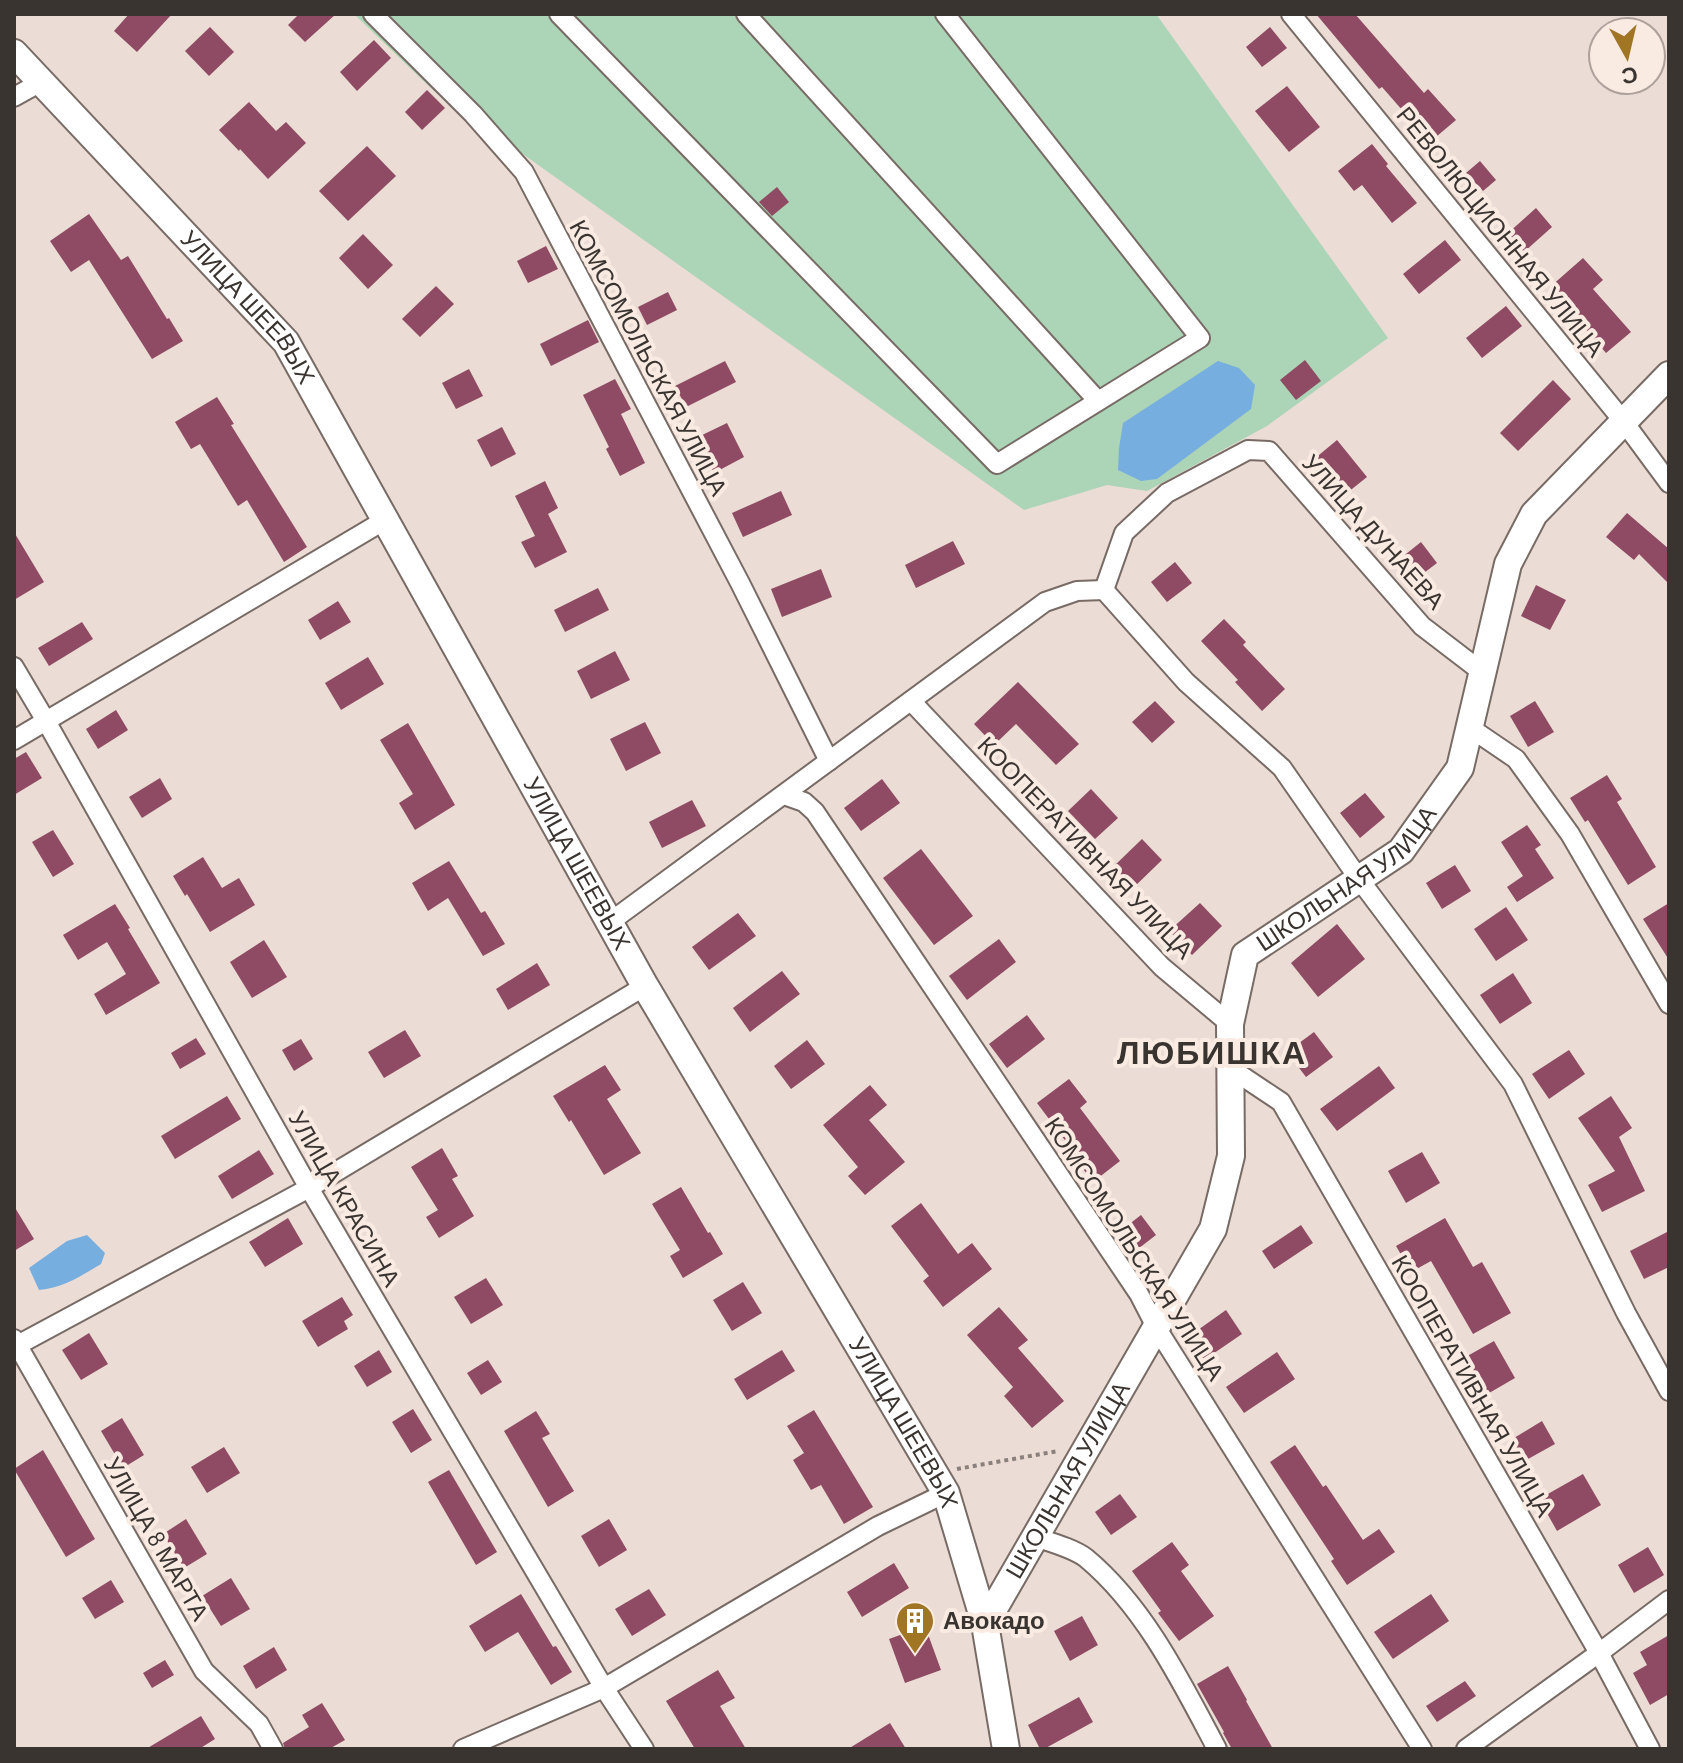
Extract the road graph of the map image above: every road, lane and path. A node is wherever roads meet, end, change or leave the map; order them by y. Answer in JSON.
{"nodes":[{"id":1,"x":373,"y":14,"type":"edge"},
{"id":2,"x":559,"y":14,"type":"edge"},
{"id":3,"x":746,"y":14,"type":"edge"},
{"id":4,"x":945,"y":14,"type":"edge"},
{"id":5,"x":1291,"y":14,"type":"edge"},
{"id":6,"x":14,"y":53,"type":"edge"},
{"id":7,"x":41,"y":82,"type":"junction"},
{"id":8,"x":14,"y":97,"type":"edge"},
{"id":9,"x":1669,"y":375,"type":"edge"},
{"id":10,"x":1098,"y":401,"type":"junction"},
{"id":11,"x":1624,"y":422,"type":"junction"},
{"id":12,"x":1669,"y":483,"type":"edge"},
{"id":13,"x":385,"y":520,"type":"junction"},
{"id":14,"x":1104,"y":590,"type":"junction"},
{"id":15,"x":14,"y":667,"type":"edge"},
{"id":16,"x":1482,"y":672,"type":"junction"},
{"id":17,"x":911,"y":701,"type":"junction"},
{"id":18,"x":46,"y":721,"type":"junction"},
{"id":19,"x":1469,"y":727,"type":"junction"},
{"id":20,"x":14,"y":740,"type":"edge"},
{"id":21,"x":829,"y":761,"type":"junction"},
{"id":22,"x":784,"y":795,"type":"junction"},
{"id":23,"x":1359,"y":879,"type":"junction"},
{"id":24,"x":610,"y":922,"type":"junction"},
{"id":25,"x":645,"y":986,"type":"junction"},
{"id":26,"x":1669,"y":1004,"type":"edge"},
{"id":27,"x":1230,"y":1024,"type":"junction"},
{"id":28,"x":1230,"y":1068,"type":"junction"},
{"id":29,"x":309,"y":1188,"type":"junction"},
{"id":30,"x":1156,"y":1327,"type":"junction"},
{"id":31,"x":15,"y":1344,"type":"edge"},
{"id":32,"x":1669,"y":1391,"type":"edge"},
{"id":33,"x":1088,"y":1445,"type":"junction"},
{"id":34,"x":940,"y":1483,"type":"junction"},
{"id":35,"x":1035,"y":1537,"type":"junction"},
{"id":36,"x":1669,"y":1600,"type":"edge"},
{"id":37,"x":985,"y":1624,"type":"junction"},
{"id":38,"x":1599,"y":1653,"type":"junction"},
{"id":39,"x":604,"y":1688,"type":"junction"},
{"id":40,"x":273,"y":1749,"type":"edge"},
{"id":41,"x":463,"y":1749,"type":"edge"},
{"id":42,"x":644,"y":1749,"type":"edge"},
{"id":43,"x":1006,"y":1749,"type":"edge"},
{"id":44,"x":1217,"y":1749,"type":"edge"},
{"id":45,"x":1422,"y":1749,"type":"edge"},
{"id":46,"x":1466,"y":1749,"type":"edge"},
{"id":47,"x":1650,"y":1749,"type":"edge"}],
"edges":[{"from":1,"to":21,"type":"street","name":"КОМСОМОЛЬСКАЯ УЛИЦА"},
{"from":2,"to":10,"type":"street"},
{"from":3,"to":10,"type":"street"},
{"from":4,"to":10,"type":"street"},
{"from":5,"to":11,"type":"street","name":"РЕВОЛЮЦИОННАЯ УЛИЦА"},
{"from":6,"to":7,"type":"main road","name":"УЛИЦА ШЕЕВЫХ"},
{"from":7,"to":8,"type":"street"},
{"from":7,"to":13,"type":"main road","name":"УЛИЦА ШЕЕВЫХ"},
{"from":9,"to":11,"type":"main road","name":"ШКОЛЬНАЯ УЛИЦА"},
{"from":11,"to":12,"type":"street","name":"РЕВОЛЮЦИОННАЯ УЛИЦА"},
{"from":11,"to":16,"type":"main road","name":"ШКОЛЬНАЯ УЛИЦА"},
{"from":13,"to":18,"type":"street"},
{"from":13,"to":24,"type":"main road","name":"УЛИЦА ШЕЕВЫХ"},
{"from":14,"to":16,"type":"street","name":"УЛИЦА ДУНАЕВА"},
{"from":14,"to":17,"type":"street"},
{"from":14,"to":23,"type":"street"},
{"from":15,"to":18,"type":"street","name":"УЛИЦА КРАСИНА"},
{"from":16,"to":19,"type":"main road","name":"ШКОЛЬНАЯ УЛИЦА"},
{"from":17,"to":21,"type":"street"},
{"from":17,"to":27,"type":"street","name":"КООПЕРАТИВНАЯ УЛИЦА"},
{"from":18,"to":20,"type":"street"},
{"from":18,"to":29,"type":"street","name":"УЛИЦА КРАСИНА"},
{"from":19,"to":23,"type":"main road","name":"ШКОЛЬНАЯ УЛИЦА"},
{"from":19,"to":26,"type":"street"},
{"from":21,"to":22,"type":"street"},
{"from":22,"to":24,"type":"street"},
{"from":22,"to":30,"type":"street","name":"КОМСОМОЛЬСКАЯ УЛИЦА"},
{"from":23,"to":27,"type":"main road","name":"ШКОЛЬНАЯ УЛИЦА"},
{"from":23,"to":32,"type":"street"},
{"from":24,"to":25,"type":"main road","name":"УЛИЦА ШЕЕВЫХ"},
{"from":25,"to":29,"type":"street"},
{"from":25,"to":34,"type":"main road","name":"УЛИЦА ШЕЕВЫХ"},
{"from":27,"to":28,"type":"main road","name":"ШКОЛЬНАЯ УЛИЦА"},
{"from":28,"to":30,"type":"main road","name":"ШКОЛЬНАЯ УЛИЦА"},
{"from":28,"to":38,"type":"street","name":"КООПЕРАТИВНАЯ УЛИЦА"},
{"from":29,"to":31,"type":"street"},
{"from":29,"to":39,"type":"street","name":"УЛИЦА КРАСИНА"},
{"from":30,"to":33,"type":"main road","name":"ШКОЛЬНАЯ УЛИЦА"},
{"from":30,"to":45,"type":"street","name":"КОМСОМОЛЬСКАЯ УЛИЦА"},
{"from":31,"to":40,"type":"street","name":"УЛИЦА 8 МАРТА"},
{"from":33,"to":34,"type":"path"},
{"from":33,"to":35,"type":"main road","name":"ШКОЛЬНАЯ УЛИЦА"},
{"from":34,"to":37,"type":"main road","name":"УЛИЦА ШЕЕВЫХ"},
{"from":34,"to":39,"type":"street"},
{"from":35,"to":37,"type":"main road","name":"ШКОЛЬНАЯ УЛИЦА"},
{"from":35,"to":44,"type":"street"},
{"from":36,"to":38,"type":"street"},
{"from":37,"to":43,"type":"main road","name":"УЛИЦА ШЕЕВЫХ"},
{"from":38,"to":46,"type":"street"},
{"from":38,"to":47,"type":"street","name":"КООПЕРАТИВНАЯ УЛИЦА"},
{"from":39,"to":41,"type":"street"},
{"from":39,"to":42,"type":"street","name":"УЛИЦА КРАСИНА"}]}
